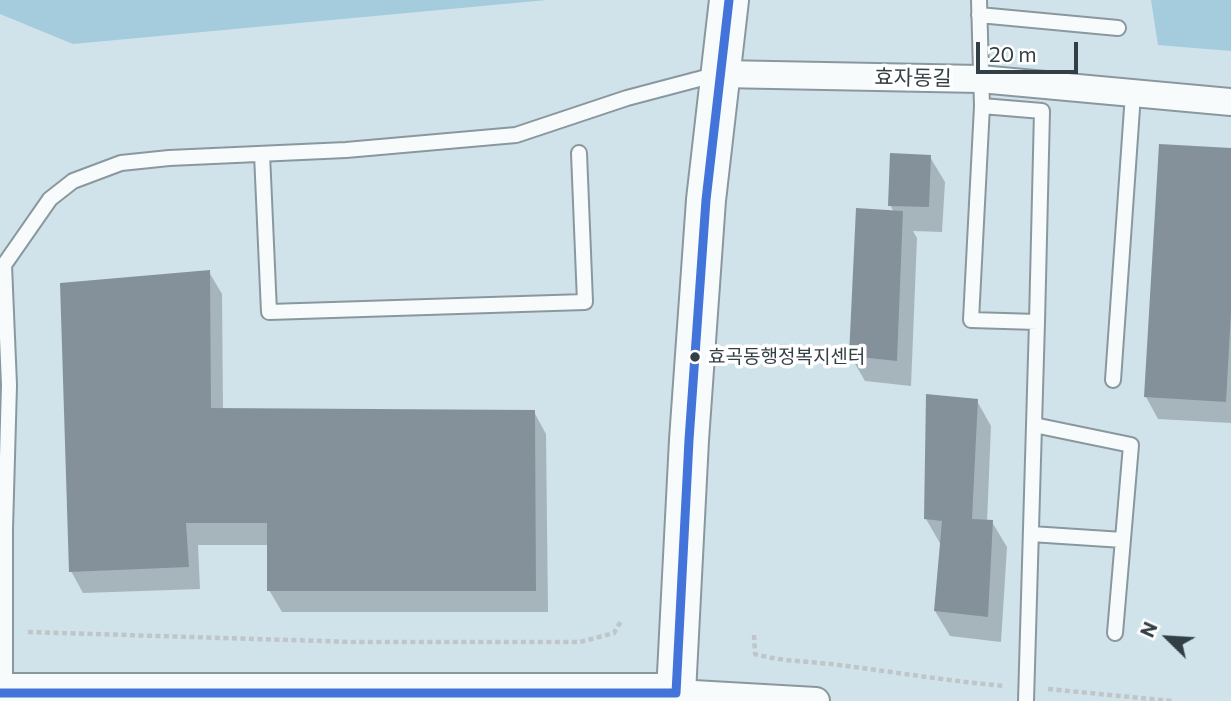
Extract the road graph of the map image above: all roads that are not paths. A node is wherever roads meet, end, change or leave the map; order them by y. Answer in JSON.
{"nodes":[{"id":1,"x":729,"y":0,"type":"edge"},
{"id":2,"x":979,"y":0,"type":"edge"},
{"id":3,"x":979,"y":15,"type":"junction"},
{"id":4,"x":1118,"y":28,"type":"dead end"},
{"id":5,"x":721,"y":74,"type":"junction"},
{"id":6,"x":980,"y":79,"type":"junction"},
{"id":7,"x":1133,"y":93,"type":"junction"},
{"id":8,"x":1231,"y":103,"type":"edge"},
{"id":9,"x":982,"y":106,"type":"junction"},
{"id":10,"x":579,"y":153,"type":"dead end"},
{"id":11,"x":262,"y":154,"type":"junction"},
{"id":12,"x":2,"y":264,"type":"edge"},
{"id":13,"x":1037,"y":322,"type":"junction"},
{"id":14,"x":4,"y":341,"type":"edge"},
{"id":15,"x":1113,"y":380,"type":"dead end"},
{"id":16,"x":1034,"y":425,"type":"junction"},
{"id":17,"x":1031,"y":534,"type":"junction"},
{"id":18,"x":1124,"y":540,"type":"junction"},
{"id":19,"x":1115,"y":633,"type":"dead end"},
{"id":20,"x":3,"y":693,"type":"edge"},
{"id":21,"x":676,"y":694,"type":"junction"},
{"id":22,"x":1026,"y":694,"type":"edge"},
{"id":23,"x":127,"y":697,"type":"edge"},
{"id":24,"x":816,"y":701,"type":"edge"}],
"edges":[{"from":1,"to":5,"type":"street"},
{"from":2,"to":3,"type":"lane"},
{"from":3,"to":4,"type":"lane"},
{"from":3,"to":6,"type":"lane"},
{"from":5,"to":6,"type":"street","name":"효자동길"},
{"from":5,"to":11,"type":"lane"},
{"from":5,"to":21,"type":"street"},
{"from":6,"to":7,"type":"street","name":"효자동길"},
{"from":6,"to":9,"type":"lane"},
{"from":7,"to":8,"type":"street","name":"효자동길"},
{"from":7,"to":15,"type":"lane"},
{"from":9,"to":13,"type":"lane"},
{"from":9,"to":13,"type":"lane"},
{"from":10,"to":11,"type":"lane"},
{"from":11,"to":12,"type":"lane"},
{"from":12,"to":14,"type":"lane"},
{"from":13,"to":16,"type":"lane"},
{"from":14,"to":20,"type":"lane"},
{"from":16,"to":17,"type":"lane"},
{"from":16,"to":18,"type":"lane"},
{"from":17,"to":18,"type":"lane"},
{"from":17,"to":22,"type":"lane"},
{"from":18,"to":19,"type":"lane"},
{"from":20,"to":23,"type":"street"},
{"from":21,"to":23,"type":"street"},
{"from":21,"to":24,"type":"street"}]}
